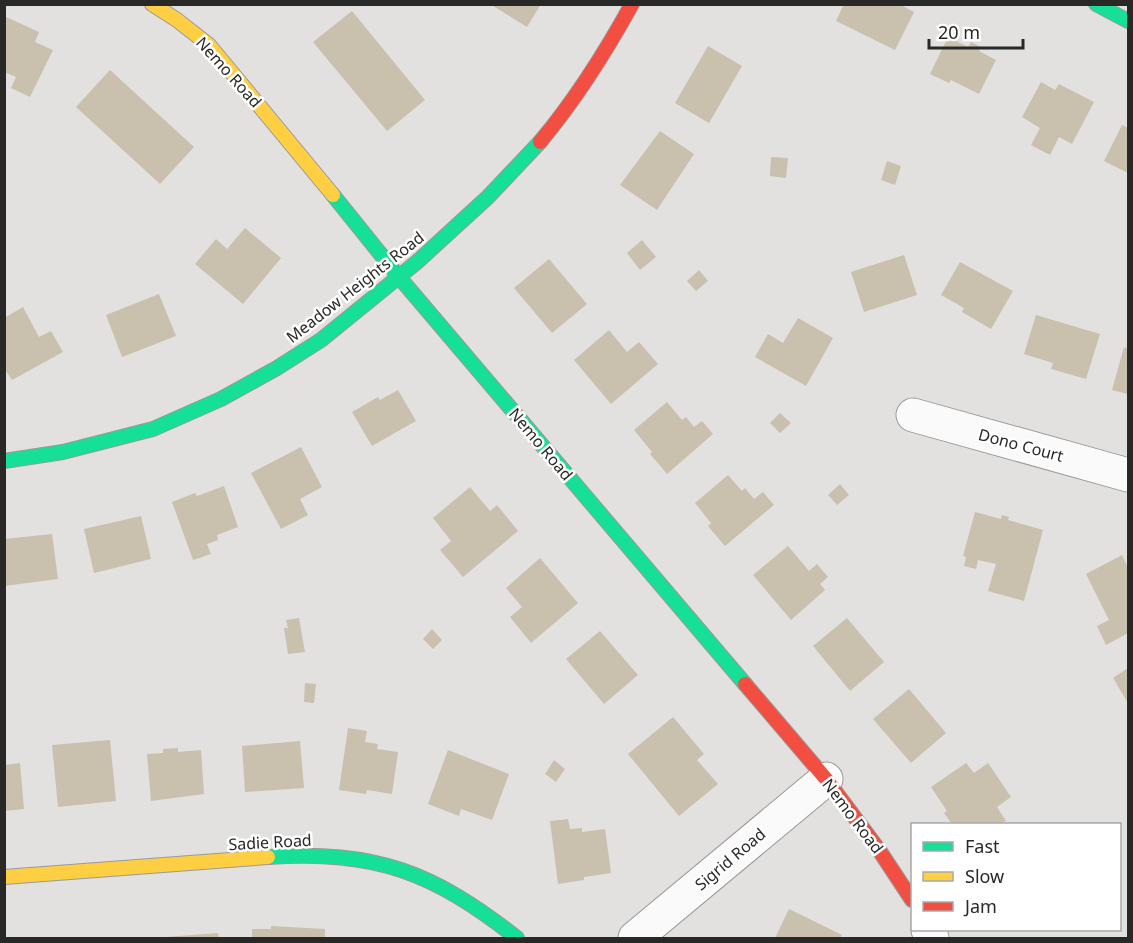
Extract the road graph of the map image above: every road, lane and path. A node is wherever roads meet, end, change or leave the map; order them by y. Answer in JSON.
{"nodes":[{"id":1,"x":152,"y":4,"type":"edge"},
{"id":2,"x":632,"y":4,"type":"edge"},
{"id":3,"x":1096,"y":4,"type":"edge"},
{"id":4,"x":1128,"y":21,"type":"edge"},
{"id":5,"x":399,"y":277,"type":"junction"},
{"id":6,"x":913,"y":416,"type":"dead end"},
{"id":7,"x":4,"y":461,"type":"edge"},
{"id":8,"x":1128,"y":475,"type":"edge"},
{"id":9,"x":826,"y":779,"type":"junction"},
{"id":10,"x":4,"y":877,"type":"edge"},
{"id":11,"x":911,"y":898,"type":"edge"},
{"id":12,"x":517,"y":939,"type":"edge"},
{"id":13,"x":635,"y":939,"type":"edge"}],
"edges":[{"from":1,"to":5,"type":"street","name":"Nemo Road"},
{"from":2,"to":5,"type":"street","name":"Meadow Heights Road"},
{"from":3,"to":4,"type":"street"},
{"from":5,"to":7,"type":"street","name":"Meadow Heights Road"},
{"from":5,"to":9,"type":"street","name":"Nemo Road"},
{"from":6,"to":8,"type":"street","name":"Dono Court"},
{"from":9,"to":11,"type":"street","name":"Nemo Road"},
{"from":9,"to":13,"type":"street","name":"Sigrid Road"},
{"from":10,"to":12,"type":"street","name":"Sadie Road"}]}
